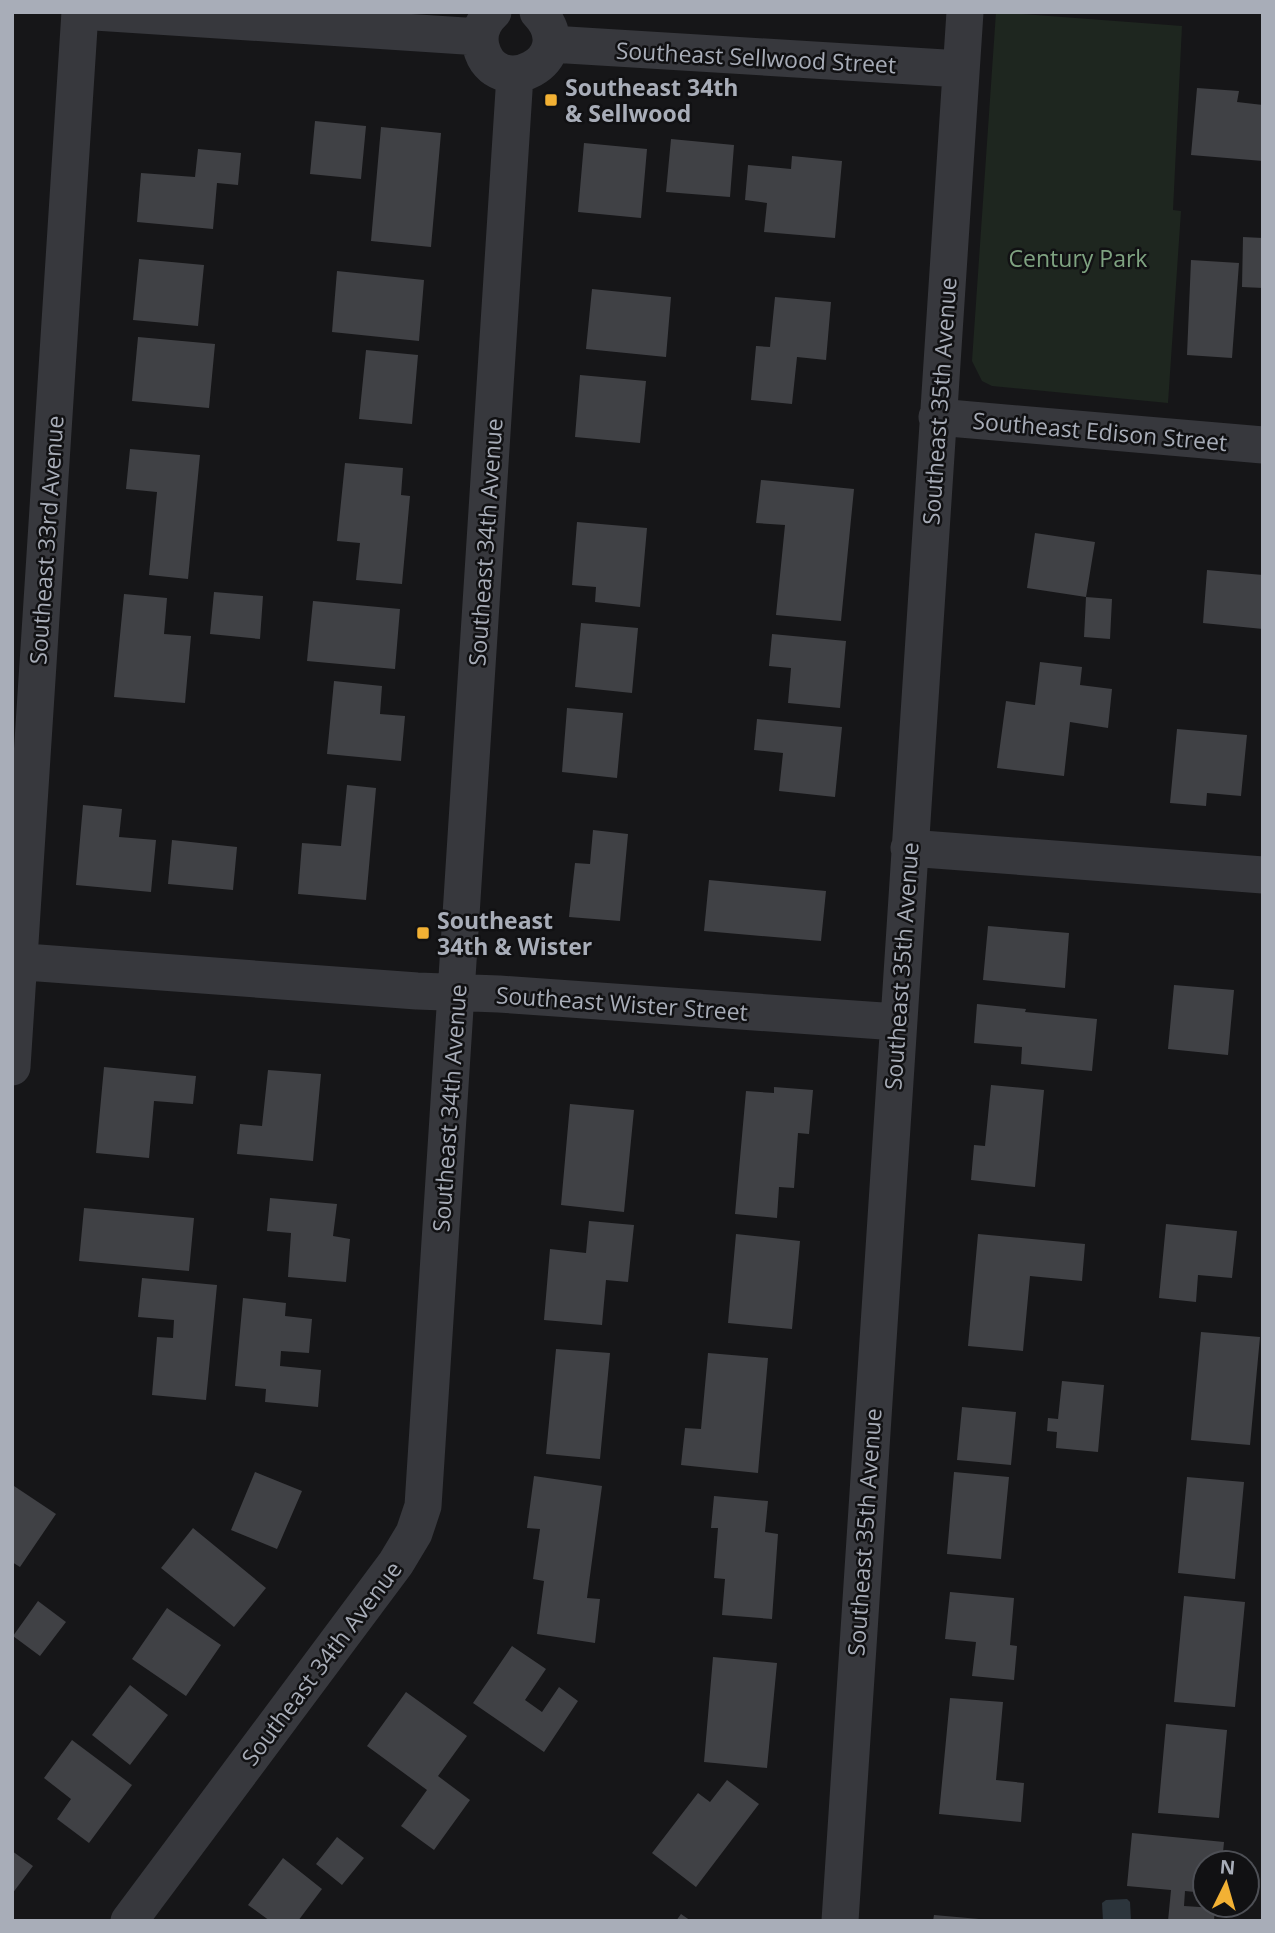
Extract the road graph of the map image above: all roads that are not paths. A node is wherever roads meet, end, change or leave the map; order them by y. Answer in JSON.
{"nodes":[{"id":1,"x":80,"y":12,"type":"edge"},
{"id":2,"x":95,"y":12,"type":"edge"},
{"id":3,"x":965,"y":12,"type":"edge"},
{"id":4,"x":486,"y":25,"type":"edge"},
{"id":5,"x":545,"y":28,"type":"edge"},
{"id":6,"x":961,"y":69,"type":"junction"},
{"id":7,"x":515,"y":75,"type":"junction"},
{"id":8,"x":937,"y":416,"type":"junction"},
{"id":9,"x":1263,"y":445,"type":"edge"},
{"id":10,"x":909,"y":848,"type":"junction"},
{"id":11,"x":1263,"y":875,"type":"edge"},
{"id":12,"x":15,"y":961,"type":"edge"},
{"id":13,"x":456,"y":993,"type":"junction"},
{"id":14,"x":897,"y":1022,"type":"junction"},
{"id":15,"x":12,"y":1067,"type":"edge"},
{"id":16,"x":129,"y":1921,"type":"edge"},
{"id":17,"x":839,"y":1921,"type":"edge"}],
"edges":[{"from":1,"to":12,"type":"street","name":"Southeast 33rd Avenue"},
{"from":2,"to":4,"type":"street"},
{"from":3,"to":6,"type":"street","name":"Southeast 35th Avenue"},
{"from":4,"to":7,"type":"street"},
{"from":5,"to":6,"type":"street","name":"Southeast Sellwood Street"},
{"from":5,"to":7,"type":"street"},
{"from":6,"to":8,"type":"street","name":"Southeast 35th Avenue"},
{"from":7,"to":13,"type":"street","name":"Southeast 34th Avenue"},
{"from":8,"to":9,"type":"street","name":"Southeast Edison Street"},
{"from":8,"to":10,"type":"street","name":"Southeast 35th Avenue"},
{"from":10,"to":11,"type":"street"},
{"from":10,"to":14,"type":"street","name":"Southeast 35th Avenue"},
{"from":12,"to":13,"type":"street","name":"Southeast Wister Street"},
{"from":12,"to":15,"type":"street","name":"Southeast 33rd Avenue"},
{"from":13,"to":14,"type":"street","name":"Southeast Wister Street"},
{"from":13,"to":16,"type":"street","name":"Southeast 34th Avenue"},
{"from":14,"to":17,"type":"street","name":"Southeast 35th Avenue"}]}
